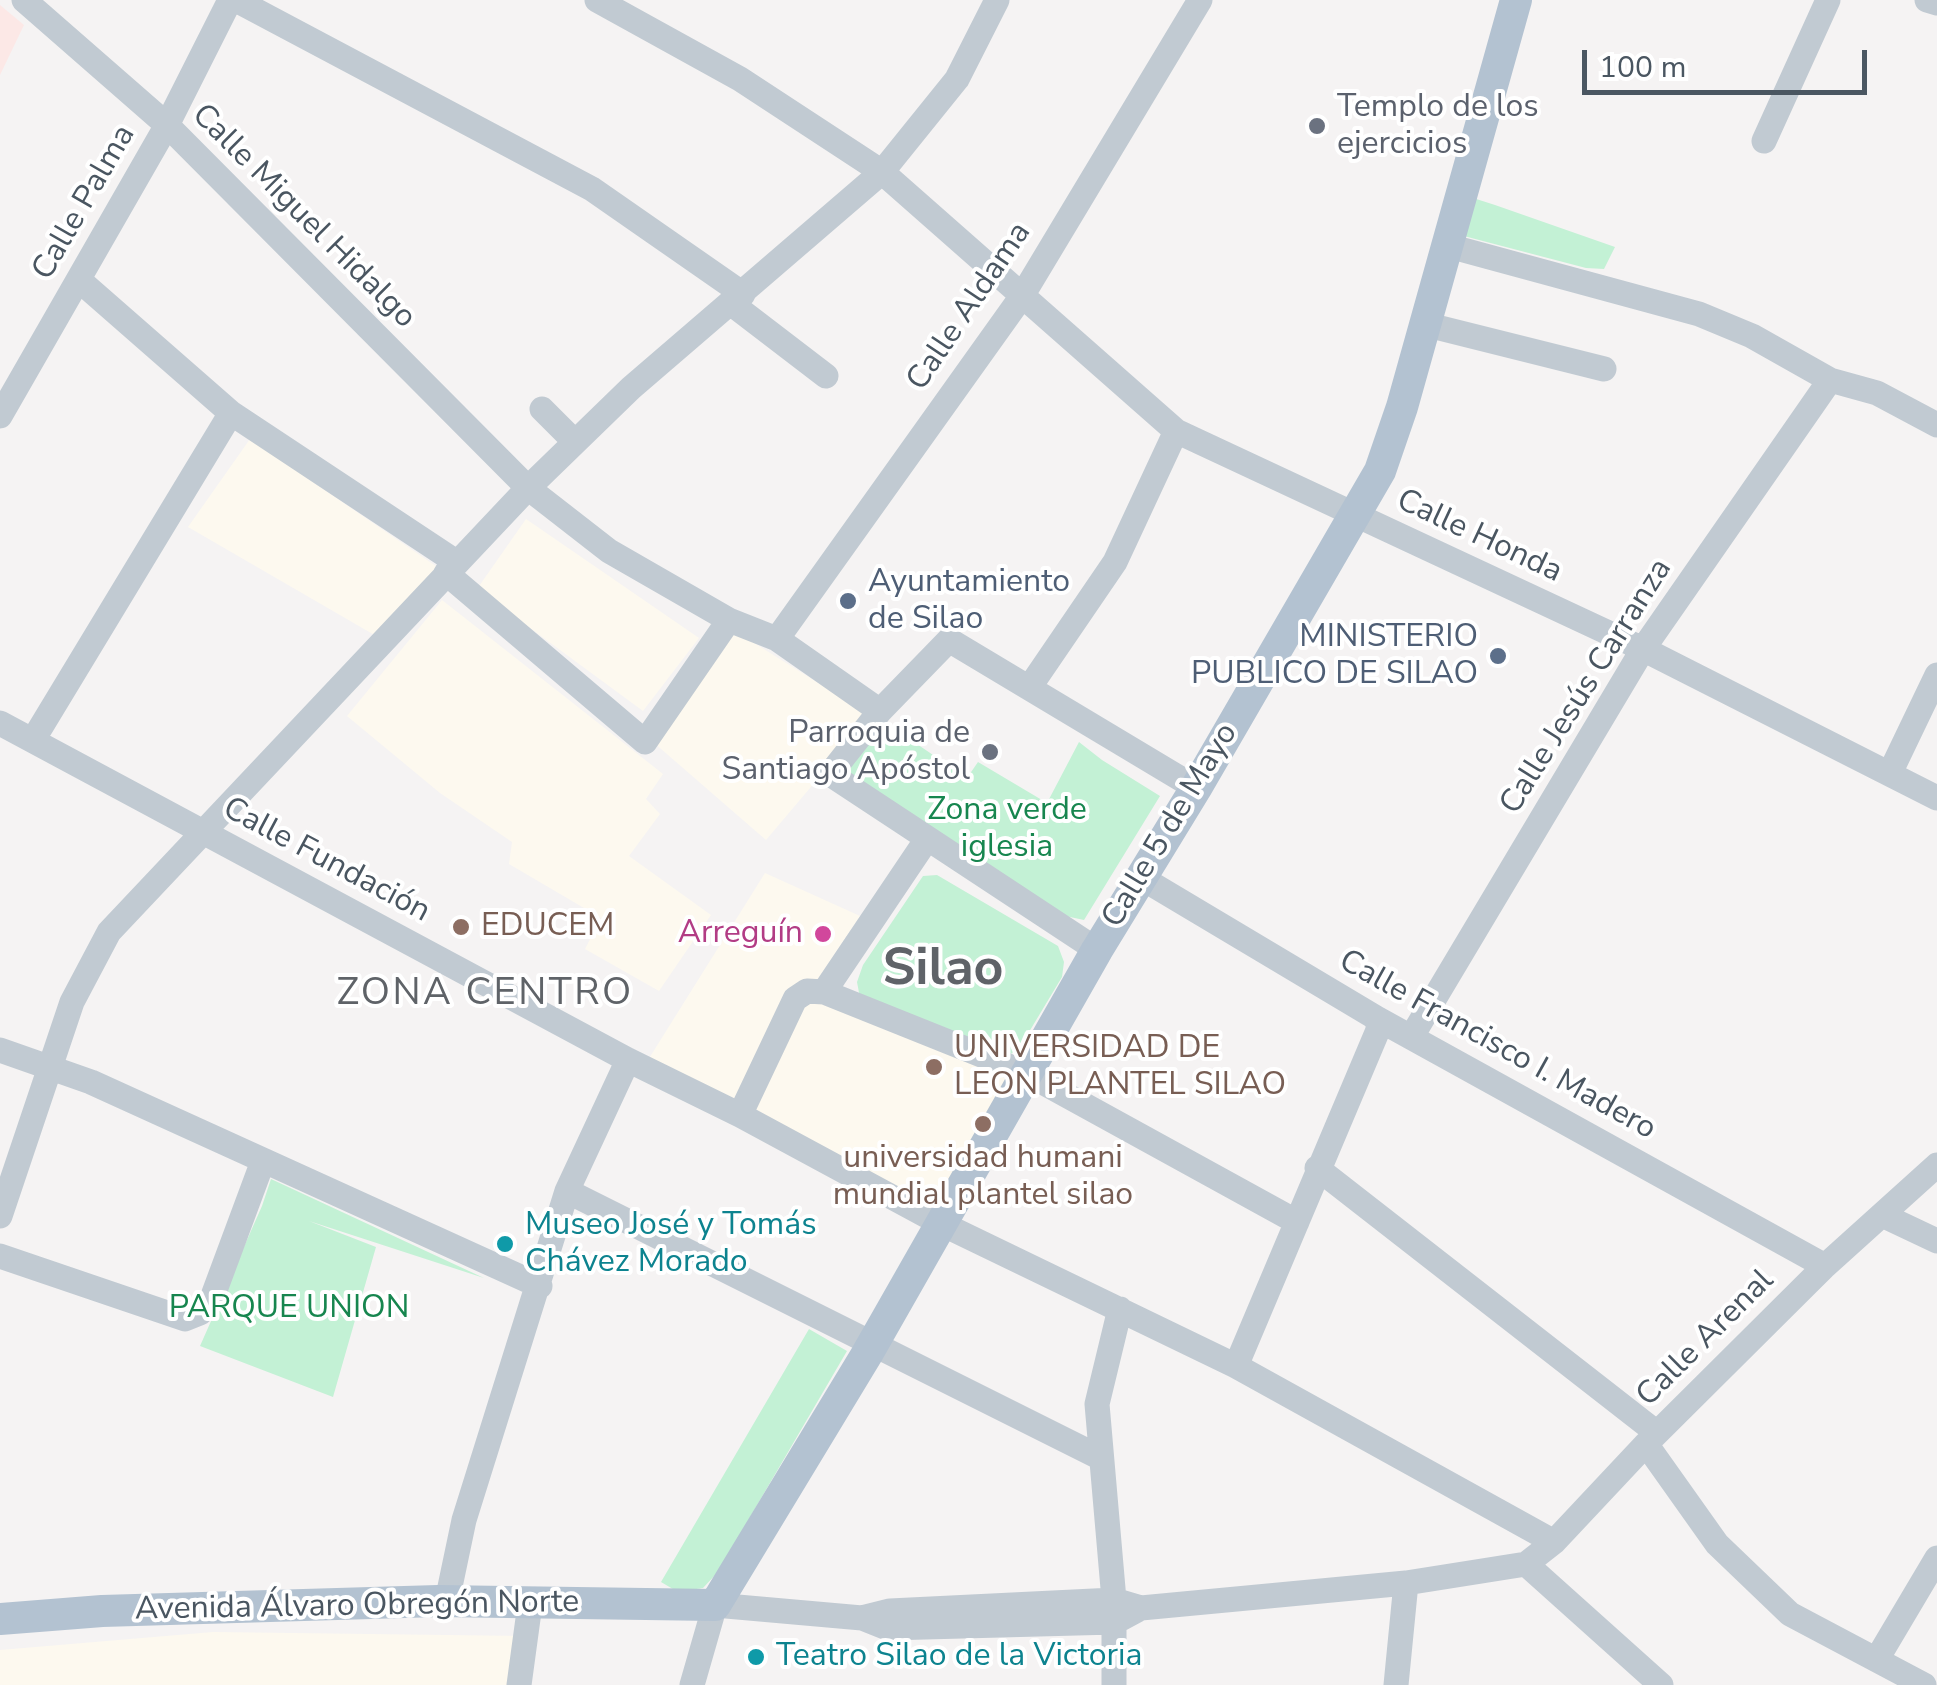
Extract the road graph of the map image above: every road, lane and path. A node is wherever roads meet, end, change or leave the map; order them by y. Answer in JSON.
{"nodes":[{"id":1,"x":24,"y":0,"type":"edge"},
{"id":2,"x":233,"y":0,"type":"edge"},
{"id":3,"x":597,"y":0,"type":"edge"},
{"id":4,"x":997,"y":0,"type":"edge"},
{"id":5,"x":1200,"y":0,"type":"edge"},
{"id":6,"x":1516,"y":0,"type":"edge"},
{"id":7,"x":1828,"y":0,"type":"edge"},
{"id":8,"x":1927,"y":0,"type":"edge"},
{"id":9,"x":1937,"y":3,"type":"edge"},
{"id":10,"x":167,"y":125,"type":"junction"},
{"id":11,"x":1764,"y":141,"type":"dead end"},
{"id":12,"x":882,"y":172,"type":"junction"},
{"id":13,"x":1445,"y":245,"type":"junction"},
{"id":14,"x":79,"y":280,"type":"junction"},
{"id":15,"x":1022,"y":296,"type":"junction"},
{"id":16,"x":737,"y":299,"type":"junction"},
{"id":17,"x":1424,"y":324,"type":"junction"},
{"id":18,"x":1604,"y":369,"type":"dead end"},
{"id":19,"x":826,"y":376,"type":"dead end"},
{"id":20,"x":1830,"y":380,"type":"junction"},
{"id":21,"x":3,"y":405,"type":"edge"},
{"id":22,"x":542,"y":409,"type":"dead end"},
{"id":23,"x":232,"y":413,"type":"junction"},
{"id":24,"x":1937,"y":425,"type":"edge"},
{"id":25,"x":1176,"y":431,"type":"junction"},
{"id":26,"x":576,"y":442,"type":"junction"},
{"id":27,"x":528,"y":488,"type":"junction"},
{"id":28,"x":1355,"y":515,"type":"junction"},
{"id":29,"x":451,"y":568,"type":"junction"},
{"id":30,"x":729,"y":620,"type":"junction"},
{"id":31,"x":778,"y":640,"type":"junction"},
{"id":32,"x":1642,"y":650,"type":"junction"},
{"id":33,"x":1937,"y":674,"type":"edge"},
{"id":34,"x":1029,"y":688,"type":"junction"},
{"id":35,"x":880,"y":711,"type":"junction"},
{"id":36,"x":0,"y":723,"type":"edge"},
{"id":37,"x":33,"y":740,"type":"junction"},
{"id":38,"x":1890,"y":773,"type":"junction"},
{"id":39,"x":1196,"y":788,"type":"junction"},
{"id":40,"x":1937,"y":798,"type":"edge"},
{"id":41,"x":203,"y":832,"type":"junction"},
{"id":42,"x":927,"y":839,"type":"junction"},
{"id":43,"x":1140,"y":877,"type":"junction"},
{"id":44,"x":1097,"y":950,"type":"junction"},
{"id":45,"x":824,"y":992,"type":"junction"},
{"id":46,"x":1378,"y":1020,"type":"junction"},
{"id":47,"x":1412,"y":1036,"type":"junction"},
{"id":48,"x":0,"y":1050,"type":"edge"},
{"id":49,"x":628,"y":1060,"type":"junction"},
{"id":50,"x":50,"y":1069,"type":"junction"},
{"id":51,"x":1026,"y":1073,"type":"junction"},
{"id":52,"x":740,"y":1115,"type":"junction"},
{"id":53,"x":263,"y":1161,"type":"junction"},
{"id":54,"x":1937,"y":1165,"type":"edge"},
{"id":55,"x":1317,"y":1168,"type":"junction"},
{"id":56,"x":567,"y":1191,"type":"junction"},
{"id":57,"x":0,"y":1216,"type":"edge"},
{"id":58,"x":1882,"y":1216,"type":"junction"},
{"id":59,"x":1297,"y":1222,"type":"junction"},
{"id":60,"x":940,"y":1223,"type":"junction"},
{"id":61,"x":1937,"y":1241,"type":"edge"},
{"id":62,"x":0,"y":1256,"type":"edge"},
{"id":63,"x":1825,"y":1266,"type":"junction"},
{"id":64,"x":540,"y":1286,"type":"junction"},
{"id":65,"x":1120,"y":1309,"type":"junction"},
{"id":66,"x":871,"y":1346,"type":"junction"},
{"id":67,"x":1236,"y":1366,"type":"junction"},
{"id":68,"x":1652,"y":1438,"type":"junction"},
{"id":69,"x":1101,"y":1458,"type":"junction"},
{"id":70,"x":1554,"y":1542,"type":"junction"},
{"id":71,"x":1937,"y":1558,"type":"edge"},
{"id":72,"x":1526,"y":1564,"type":"junction"},
{"id":73,"x":1406,"y":1582,"type":"junction"},
{"id":74,"x":447,"y":1601,"type":"junction"},
{"id":75,"x":530,"y":1604,"type":"junction"},
{"id":76,"x":715,"y":1605,"type":"junction"},
{"id":77,"x":1114,"y":1611,"type":"junction"},
{"id":78,"x":0,"y":1619,"type":"edge"},
{"id":79,"x":1877,"y":1658,"type":"junction"},
{"id":80,"x":519,"y":1685,"type":"edge"},
{"id":81,"x":692,"y":1685,"type":"edge"},
{"id":82,"x":1114,"y":1685,"type":"edge"},
{"id":83,"x":1396,"y":1685,"type":"edge"},
{"id":84,"x":1661,"y":1685,"type":"edge"},
{"id":85,"x":1924,"y":1685,"type":"edge"}],
"edges":[{"from":1,"to":10,"type":"street","name":"Calle Miguel Hidalgo"},
{"from":2,"to":10,"type":"street","name":"Calle Palma"},
{"from":2,"to":16,"type":"street"},
{"from":3,"to":12,"type":"street","name":"Calle Honda"},
{"from":4,"to":12,"type":"street"},
{"from":5,"to":15,"type":"street","name":"Calle Aldama"},
{"from":6,"to":13,"type":"main road","name":"Calle 5 de Mayo"},
{"from":7,"to":11,"type":"street"},
{"from":8,"to":9,"type":"street"},
{"from":10,"to":14,"type":"street","name":"Calle Palma"},
{"from":10,"to":27,"type":"street","name":"Calle Miguel Hidalgo"},
{"from":12,"to":15,"type":"street","name":"Calle Honda"},
{"from":12,"to":16,"type":"street"},
{"from":13,"to":17,"type":"main road","name":"Calle 5 de Mayo"},
{"from":13,"to":20,"type":"street"},
{"from":14,"to":21,"type":"street","name":"Calle Palma"},
{"from":14,"to":23,"type":"street"},
{"from":15,"to":25,"type":"street","name":"Calle Honda"},
{"from":15,"to":31,"type":"street","name":"Calle Aldama"},
{"from":16,"to":19,"type":"street"},
{"from":16,"to":26,"type":"street"},
{"from":17,"to":18,"type":"street"},
{"from":17,"to":28,"type":"main road","name":"Calle 5 de Mayo"},
{"from":20,"to":24,"type":"street"},
{"from":20,"to":32,"type":"street","name":"Calle Jesús Carranza"},
{"from":22,"to":26,"type":"street"},
{"from":23,"to":29,"type":"street"},
{"from":23,"to":37,"type":"street"},
{"from":25,"to":28,"type":"street","name":"Calle Honda"},
{"from":25,"to":34,"type":"street"},
{"from":26,"to":27,"type":"street"},
{"from":27,"to":29,"type":"street"},
{"from":27,"to":30,"type":"street","name":"Calle Miguel Hidalgo"},
{"from":28,"to":32,"type":"street","name":"Calle Honda"},
{"from":28,"to":39,"type":"main road","name":"Calle 5 de Mayo"},
{"from":29,"to":30,"type":"street"},
{"from":29,"to":41,"type":"street"},
{"from":30,"to":31,"type":"street","name":"Calle Miguel Hidalgo"},
{"from":31,"to":35,"type":"street","name":"Calle Miguel Hidalgo"},
{"from":32,"to":38,"type":"street","name":"Calle Honda"},
{"from":32,"to":47,"type":"street","name":"Calle Jesús Carranza"},
{"from":33,"to":38,"type":"street"},
{"from":34,"to":35,"type":"street"},
{"from":34,"to":39,"type":"street"},
{"from":35,"to":42,"type":"street"},
{"from":36,"to":37,"type":"street","name":"Calle Fundación"},
{"from":37,"to":41,"type":"street","name":"Calle Fundación"},
{"from":38,"to":40,"type":"street","name":"Calle Honda"},
{"from":39,"to":43,"type":"main road","name":"Calle 5 de Mayo"},
{"from":41,"to":49,"type":"street","name":"Calle Fundación"},
{"from":41,"to":50,"type":"street"},
{"from":42,"to":44,"type":"street"},
{"from":42,"to":45,"type":"street"},
{"from":43,"to":44,"type":"main road","name":"Calle 5 de Mayo"},
{"from":43,"to":46,"type":"street","name":"Calle Francisco I. Madero"},
{"from":44,"to":51,"type":"main road","name":"Calle 5 de Mayo"},
{"from":45,"to":51,"type":"street"},
{"from":45,"to":52,"type":"street"},
{"from":46,"to":47,"type":"street","name":"Calle Francisco I. Madero"},
{"from":46,"to":55,"type":"street"},
{"from":47,"to":63,"type":"street","name":"Calle Francisco I. Madero"},
{"from":48,"to":50,"type":"street"},
{"from":49,"to":52,"type":"street","name":"Calle Fundación"},
{"from":49,"to":56,"type":"street"},
{"from":50,"to":53,"type":"street"},
{"from":50,"to":57,"type":"street"},
{"from":51,"to":59,"type":"street"},
{"from":51,"to":60,"type":"main road","name":"Calle 5 de Mayo"},
{"from":52,"to":60,"type":"street","name":"Calle Fundación"},
{"from":53,"to":62,"type":"street"},
{"from":53,"to":64,"type":"street"},
{"from":54,"to":58,"type":"street","name":"Calle Arenal"},
{"from":55,"to":59,"type":"street"},
{"from":55,"to":68,"type":"street"},
{"from":56,"to":64,"type":"street"},
{"from":56,"to":66,"type":"street"},
{"from":58,"to":61,"type":"street"},
{"from":58,"to":63,"type":"street","name":"Calle Arenal"},
{"from":59,"to":67,"type":"street"},
{"from":60,"to":65,"type":"street","name":"Calle Fundación"},
{"from":60,"to":66,"type":"main road","name":"Calle 5 de Mayo"},
{"from":63,"to":68,"type":"street","name":"Calle Arenal"},
{"from":64,"to":74,"type":"street"},
{"from":65,"to":67,"type":"street","name":"Calle Fundación"},
{"from":65,"to":69,"type":"street"},
{"from":66,"to":69,"type":"street"},
{"from":66,"to":76,"type":"main road","name":"Calle 5 de Mayo"},
{"from":67,"to":70,"type":"street","name":"Calle Fundación"},
{"from":68,"to":70,"type":"street","name":"Calle Arenal"},
{"from":68,"to":79,"type":"street"},
{"from":69,"to":77,"type":"street"},
{"from":70,"to":72,"type":"street","name":"Calle Arenal"},
{"from":71,"to":79,"type":"street"},
{"from":72,"to":73,"type":"street"},
{"from":72,"to":84,"type":"street"},
{"from":73,"to":77,"type":"street"},
{"from":73,"to":83,"type":"street"},
{"from":74,"to":75,"type":"main road","name":"Avenida Álvaro Obregón Norte"},
{"from":74,"to":78,"type":"main road","name":"Avenida Álvaro Obregón Norte"},
{"from":75,"to":76,"type":"main road","name":"Avenida Álvaro Obregón Norte"},
{"from":75,"to":80,"type":"street"},
{"from":76,"to":77,"type":"street"},
{"from":76,"to":81,"type":"street"},
{"from":77,"to":82,"type":"street"},
{"from":79,"to":85,"type":"street"}]}
